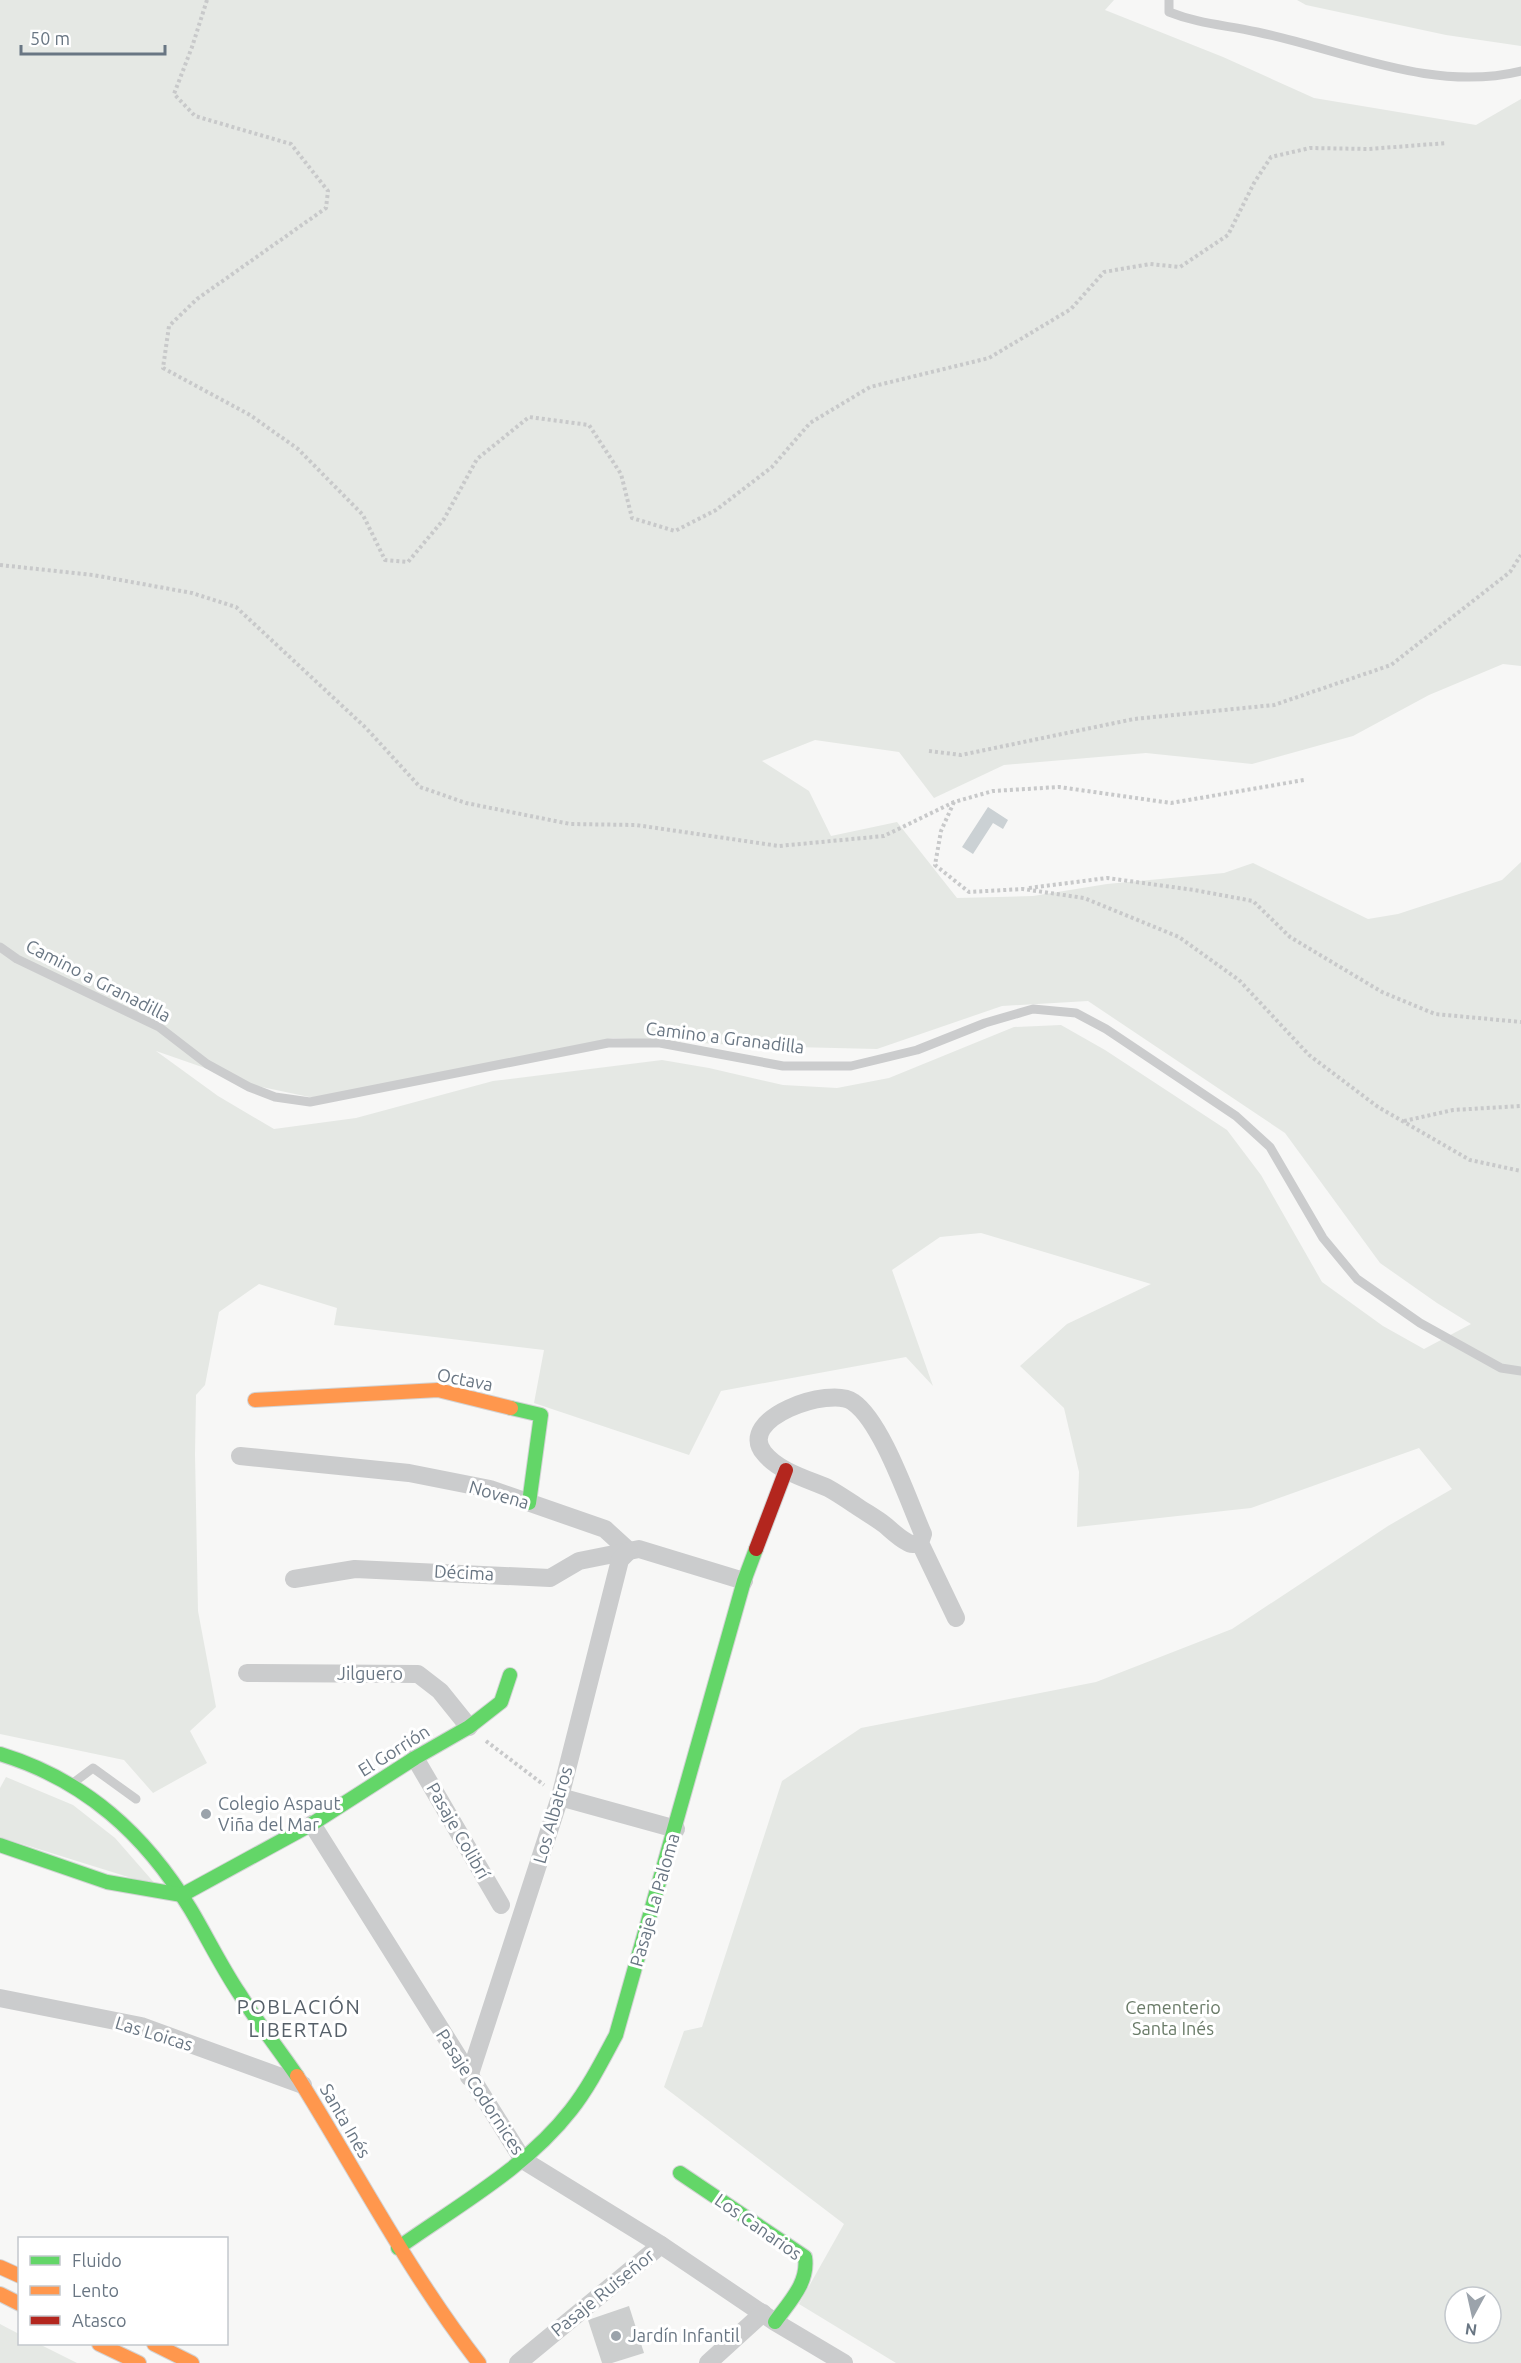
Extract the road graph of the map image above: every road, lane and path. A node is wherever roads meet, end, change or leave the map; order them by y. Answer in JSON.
{"nodes":[{"id":1,"x":207,"y":0,"type":"edge"},
{"id":2,"x":1169,"y":0,"type":"edge"},
{"id":3,"x":1521,"y":71,"type":"edge"},
{"id":4,"x":1447,"y":143,"type":"dead end"},
{"id":5,"x":1521,"y":555,"type":"edge"},
{"id":6,"x":0,"y":564,"type":"edge"},
{"id":7,"x":929,"y":750,"type":"dead end"},
{"id":8,"x":1304,"y":780,"type":"dead end"},
{"id":9,"x":954,"y":801,"type":"junction"},
{"id":10,"x":1023,"y":889,"type":"junction"},
{"id":11,"x":0,"y":947,"type":"edge"},
{"id":12,"x":1521,"y":1022,"type":"edge"},
{"id":13,"x":1521,"y":1106,"type":"edge"},
{"id":14,"x":1403,"y":1121,"type":"junction"},
{"id":15,"x":1521,"y":1171,"type":"edge"},
{"id":16,"x":1521,"y":1371,"type":"edge"},
{"id":17,"x":255,"y":1400,"type":"dead end"},
{"id":18,"x":240,"y":1456,"type":"dead end"},
{"id":19,"x":786,"y":1470,"type":"junction"},
{"id":20,"x":529,"y":1503,"type":"junction"},
{"id":21,"x":920,"y":1543,"type":"junction"},
{"id":22,"x":629,"y":1551,"type":"junction"},
{"id":23,"x":294,"y":1579,"type":"dead end"},
{"id":24,"x":744,"y":1581,"type":"junction"},
{"id":25,"x":956,"y":1618,"type":"dead end"},
{"id":26,"x":247,"y":1673,"type":"dead end"},
{"id":27,"x":510,"y":1675,"type":"dead end"},
{"id":28,"x":469,"y":1727,"type":"junction"},
{"id":29,"x":1,"y":1757,"type":"edge"},
{"id":30,"x":415,"y":1758,"type":"junction"},
{"id":31,"x":72,"y":1784,"type":"junction"},
{"id":32,"x":560,"y":1797,"type":"junction"},
{"id":33,"x":136,"y":1799,"type":"dead end"},
{"id":34,"x":312,"y":1824,"type":"junction"},
{"id":35,"x":676,"y":1829,"type":"junction"},
{"id":36,"x":0,"y":1845,"type":"edge"},
{"id":37,"x":182,"y":1895,"type":"junction"},
{"id":38,"x":501,"y":1905,"type":"dead end"},
{"id":39,"x":0,"y":1998,"type":"edge"},
{"id":40,"x":469,"y":2077,"type":"junction"},
{"id":41,"x":303,"y":2085,"type":"junction"},
{"id":42,"x":522,"y":2160,"type":"junction"},
{"id":43,"x":680,"y":2173,"type":"dead end"},
{"id":44,"x":661,"y":2245,"type":"junction"},
{"id":45,"x":398,"y":2248,"type":"junction"},
{"id":46,"x":0,"y":2267,"type":"edge"},
{"id":47,"x":18,"y":2275,"type":"edge"},
{"id":48,"x":0,"y":2294,"type":"edge"},
{"id":49,"x":18,"y":2303,"type":"edge"},
{"id":50,"x":769,"y":2317,"type":"junction"},
{"id":51,"x":103,"y":2345,"type":"edge"},
{"id":52,"x":158,"y":2345,"type":"edge"},
{"id":53,"x":138,"y":2363,"type":"edge"},
{"id":54,"x":192,"y":2363,"type":"edge"},
{"id":55,"x":480,"y":2363,"type":"edge"},
{"id":56,"x":518,"y":2363,"type":"edge"},
{"id":57,"x":708,"y":2363,"type":"edge"},
{"id":58,"x":844,"y":2363,"type":"edge"}],
"edges":[{"from":1,"to":4,"type":"path"},
{"from":2,"to":3,"type":"lane"},
{"from":5,"to":7,"type":"path"},
{"from":6,"to":9,"type":"path"},
{"from":8,"to":9,"type":"path"},
{"from":9,"to":10,"type":"path"},
{"from":10,"to":12,"type":"path"},
{"from":10,"to":14,"type":"path"},
{"from":11,"to":16,"type":"lane","name":"Camino a Granadilla"},
{"from":13,"to":14,"type":"path"},
{"from":14,"to":15,"type":"path"},
{"from":17,"to":20,"type":"street","name":"Octava"},
{"from":18,"to":20,"type":"street","name":"Novena"},
{"from":19,"to":21,"type":"street"},
{"from":19,"to":21,"type":"street"},
{"from":19,"to":24,"type":"street","name":"Pasaje La Paloma"},
{"from":20,"to":22,"type":"street","name":"Novena"},
{"from":21,"to":25,"type":"street"},
{"from":22,"to":23,"type":"street","name":"Décima"},
{"from":22,"to":24,"type":"street"},
{"from":22,"to":32,"type":"street","name":"Los Albatros"},
{"from":24,"to":35,"type":"street","name":"Pasaje La Paloma"},
{"from":26,"to":28,"type":"street","name":"Jilguero"},
{"from":27,"to":28,"type":"street","name":"El Gorrión"},
{"from":28,"to":30,"type":"street","name":"El Gorrión"},
{"from":28,"to":32,"type":"path"},
{"from":29,"to":31,"type":"street","name":"Santa Inés"},
{"from":30,"to":34,"type":"street","name":"El Gorrión"},
{"from":30,"to":38,"type":"street","name":"Pasaje Colibrí"},
{"from":31,"to":33,"type":"lane"},
{"from":31,"to":37,"type":"street","name":"Santa Inés"},
{"from":32,"to":35,"type":"street"},
{"from":32,"to":40,"type":"street","name":"Los Albatros"},
{"from":34,"to":37,"type":"street","name":"El Gorrión"},
{"from":34,"to":40,"type":"street","name":"Pasaje Codornices"},
{"from":35,"to":42,"type":"street","name":"Pasaje La Paloma"},
{"from":36,"to":37,"type":"street"},
{"from":37,"to":41,"type":"street","name":"Santa Inés"},
{"from":39,"to":41,"type":"street","name":"Las Loicas"},
{"from":40,"to":42,"type":"street","name":"Pasaje Codornices"},
{"from":41,"to":45,"type":"street","name":"Santa Inés"},
{"from":42,"to":44,"type":"street","name":"Pasaje Codornices"},
{"from":42,"to":45,"type":"street","name":"Pasaje La Paloma"},
{"from":43,"to":50,"type":"street","name":"Los Canarios"},
{"from":44,"to":50,"type":"street","name":"Pasaje Codornices"},
{"from":44,"to":56,"type":"street","name":"Pasaje Ruiseñor"},
{"from":45,"to":55,"type":"street","name":"Santa Inés"},
{"from":46,"to":47,"type":"street"},
{"from":48,"to":49,"type":"street"},
{"from":50,"to":57,"type":"street","name":"Los Canarios"},
{"from":50,"to":58,"type":"street","name":"Pasaje Codornices"},
{"from":51,"to":53,"type":"street"},
{"from":52,"to":54,"type":"street"}]}
